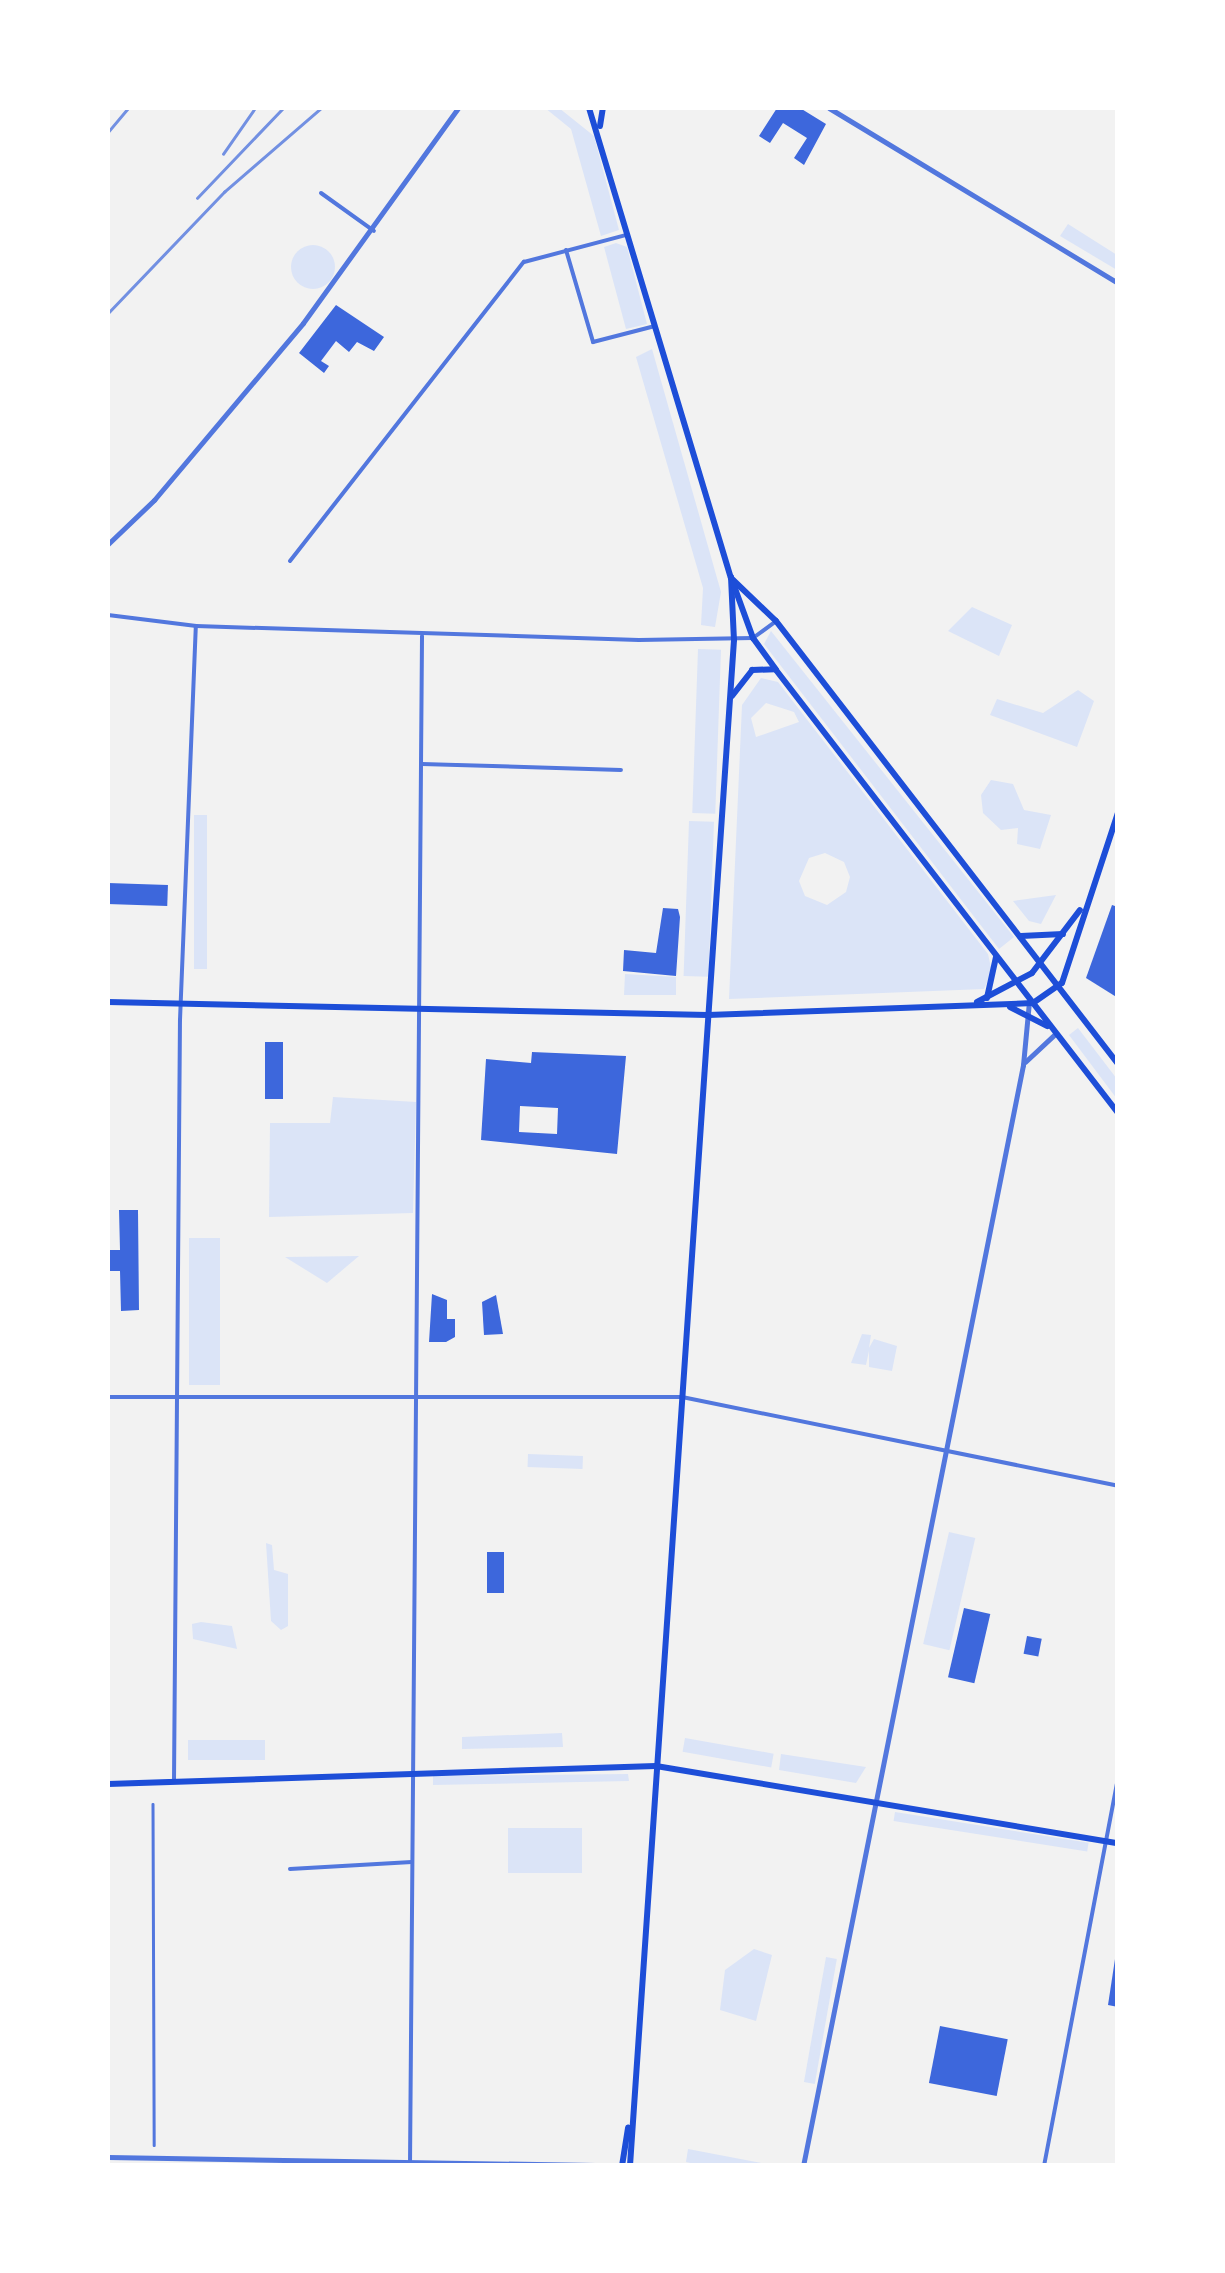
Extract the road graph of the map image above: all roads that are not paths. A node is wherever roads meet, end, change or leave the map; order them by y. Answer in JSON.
{"nodes":[{"id":1,"x":458,"y":108,"type":"edge"},
{"id":2,"x":589,"y":108,"type":"edge"},
{"id":3,"x":603,"y":108,"type":"edge"},
{"id":4,"x":829,"y":108,"type":"edge"},
{"id":5,"x":599,"y":132,"type":"junction"},
{"id":6,"x":321,"y":193,"type":"dead end"},
{"id":7,"x":374,"y":230,"type":"junction"},
{"id":8,"x":628,"y":235,"type":"junction"},
{"id":9,"x":566,"y":250,"type":"junction"},
{"id":10,"x":1118,"y":283,"type":"edge"},
{"id":11,"x":655,"y":326,"type":"junction"},
{"id":12,"x":108,"y":544,"type":"edge"},
{"id":13,"x":290,"y":561,"type":"dead end"},
{"id":14,"x":730,"y":577,"type":"junction"},
{"id":15,"x":108,"y":615,"type":"edge"},
{"id":16,"x":776,"y":621,"type":"junction"},
{"id":17,"x":196,"y":626,"type":"junction"},
{"id":18,"x":422,"y":636,"type":"junction"},
{"id":19,"x":754,"y":638,"type":"junction"},
{"id":20,"x":734,"y":640,"type":"junction"},
{"id":21,"x":776,"y":670,"type":"junction"},
{"id":22,"x":728,"y":706,"type":"junction"},
{"id":23,"x":422,"y":764,"type":"junction"},
{"id":24,"x":621,"y":770,"type":"dead end"},
{"id":25,"x":1118,"y":813,"type":"edge"},
{"id":26,"x":1086,"y":900,"type":"junction"},
{"id":27,"x":1064,"y":934,"type":"junction"},
{"id":28,"x":1019,"y":935,"type":"junction"},
{"id":29,"x":996,"y":956,"type":"junction"},
{"id":30,"x":1041,"y":964,"type":"junction"},
{"id":31,"x":1030,"y":975,"type":"junction"},
{"id":32,"x":1050,"y":977,"type":"junction"},
{"id":33,"x":1017,"y":982,"type":"junction"},
{"id":34,"x":1059,"y":988,"type":"junction"},
{"id":35,"x":987,"y":998,"type":"junction"},
{"id":36,"x":1029,"y":999,"type":"junction"},
{"id":37,"x":1046,"y":999,"type":"junction"},
{"id":38,"x":108,"y":1002,"type":"edge"},
{"id":39,"x":182,"y":1004,"type":"junction"},
{"id":40,"x":964,"y":1004,"type":"junction"},
{"id":41,"x":999,"y":1004,"type":"junction"},
{"id":42,"x":422,"y":1009,"type":"junction"},
{"id":43,"x":708,"y":1015,"type":"junction"},
{"id":44,"x":1030,"y":1015,"type":"junction"},
{"id":45,"x":1056,"y":1033,"type":"junction"},
{"id":46,"x":1118,"y":1064,"type":"edge"},
{"id":47,"x":1024,"y":1065,"type":"junction"},
{"id":48,"x":1118,"y":1113,"type":"edge"},
{"id":49,"x":416,"y":1393,"type":"junction"},
{"id":50,"x":177,"y":1396,"type":"junction"},
{"id":51,"x":108,"y":1397,"type":"edge"},
{"id":52,"x":682,"y":1397,"type":"junction"},
{"id":53,"x":947,"y":1449,"type":"junction"},
{"id":54,"x":1118,"y":1486,"type":"edge"},
{"id":55,"x":656,"y":1766,"type":"junction"},
{"id":56,"x":413,"y":1771,"type":"junction"},
{"id":57,"x":1118,"y":1778,"type":"edge"},
{"id":58,"x":174,"y":1782,"type":"junction"},
{"id":59,"x":108,"y":1784,"type":"edge"},
{"id":60,"x":153,"y":1804,"type":"dead end"},
{"id":61,"x":877,"y":1804,"type":"junction"},
{"id":62,"x":1106,"y":1841,"type":"junction"},
{"id":63,"x":1118,"y":1842,"type":"edge"},
{"id":64,"x":412,"y":1862,"type":"junction"},
{"id":65,"x":290,"y":1868,"type":"dead end"},
{"id":66,"x":154,"y":2144,"type":"dead end"},
{"id":67,"x":166,"y":2156,"type":"junction"},
{"id":68,"x":108,"y":2157,"type":"edge"},
{"id":69,"x":410,"y":2162,"type":"edge"},
{"id":70,"x":626,"y":2164,"type":"edge"},
{"id":71,"x":166,"y":2166,"type":"edge"},
{"id":72,"x":653,"y":2166,"type":"edge"},
{"id":73,"x":804,"y":2166,"type":"edge"},
{"id":74,"x":1044,"y":2166,"type":"edge"}],
"edges":[{"from":1,"to":7,"type":"street"},
{"from":2,"to":5,"type":"main road"},
{"from":3,"to":5,"type":"main road"},
{"from":4,"to":10,"type":"street"},
{"from":5,"to":8,"type":"main road"},
{"from":6,"to":7,"type":"street"},
{"from":7,"to":12,"type":"street"},
{"from":8,"to":9,"type":"street"},
{"from":8,"to":11,"type":"main road"},
{"from":9,"to":11,"type":"street"},
{"from":9,"to":13,"type":"street"},
{"from":11,"to":14,"type":"main road"},
{"from":14,"to":16,"type":"main road"},
{"from":14,"to":19,"type":"main road"},
{"from":14,"to":20,"type":"main road"},
{"from":15,"to":17,"type":"street"},
{"from":16,"to":19,"type":"street"},
{"from":16,"to":28,"type":"main road"},
{"from":17,"to":18,"type":"street"},
{"from":17,"to":39,"type":"street"},
{"from":18,"to":20,"type":"street"},
{"from":18,"to":23,"type":"street"},
{"from":19,"to":20,"type":"street"},
{"from":19,"to":21,"type":"main road"},
{"from":20,"to":22,"type":"main road"},
{"from":21,"to":22,"type":"main road"},
{"from":21,"to":29,"type":"main road"},
{"from":22,"to":43,"type":"main road"},
{"from":23,"to":24,"type":"street"},
{"from":23,"to":42,"type":"street"},
{"from":25,"to":26,"type":"main road"},
{"from":26,"to":27,"type":"main road"},
{"from":26,"to":34,"type":"main road"},
{"from":27,"to":28,"type":"main road"},
{"from":27,"to":30,"type":"main road"},
{"from":28,"to":30,"type":"main road"},
{"from":29,"to":33,"type":"main road"},
{"from":29,"to":35,"type":"main road"},
{"from":30,"to":31,"type":"main road"},
{"from":30,"to":32,"type":"main road"},
{"from":31,"to":32,"type":"main road"},
{"from":31,"to":33,"type":"main road"},
{"from":31,"to":36,"type":"main road"},
{"from":32,"to":34,"type":"main road"},
{"from":32,"to":37,"type":"main road"},
{"from":33,"to":35,"type":"main road"},
{"from":33,"to":36,"type":"main road"},
{"from":34,"to":37,"type":"main road"},
{"from":34,"to":46,"type":"main road"},
{"from":35,"to":40,"type":"main road"},
{"from":36,"to":37,"type":"main road"},
{"from":36,"to":41,"type":"main road"},
{"from":36,"to":44,"type":"street"},
{"from":36,"to":45,"type":"main road"},
{"from":38,"to":39,"type":"main road"},
{"from":39,"to":42,"type":"main road"},
{"from":39,"to":50,"type":"street"},
{"from":40,"to":41,"type":"main road"},
{"from":40,"to":43,"type":"main road"},
{"from":41,"to":44,"type":"main road"},
{"from":42,"to":43,"type":"main road"},
{"from":42,"to":49,"type":"street"},
{"from":43,"to":52,"type":"main road"},
{"from":44,"to":45,"type":"main road"},
{"from":44,"to":47,"type":"street"},
{"from":45,"to":47,"type":"street"},
{"from":45,"to":48,"type":"main road"},
{"from":47,"to":53,"type":"street"},
{"from":49,"to":50,"type":"street"},
{"from":49,"to":52,"type":"street"},
{"from":49,"to":56,"type":"street"},
{"from":50,"to":51,"type":"street"},
{"from":50,"to":58,"type":"street"},
{"from":52,"to":53,"type":"street"},
{"from":52,"to":55,"type":"main road"},
{"from":53,"to":54,"type":"street"},
{"from":53,"to":61,"type":"street"},
{"from":55,"to":56,"type":"main road"},
{"from":55,"to":61,"type":"main road"},
{"from":55,"to":70,"type":"main road"},
{"from":56,"to":58,"type":"main road"},
{"from":56,"to":64,"type":"street"},
{"from":57,"to":62,"type":"street"},
{"from":58,"to":59,"type":"main road"},
{"from":60,"to":66,"type":"street"},
{"from":61,"to":62,"type":"main road"},
{"from":61,"to":73,"type":"street"},
{"from":62,"to":63,"type":"main road"},
{"from":62,"to":74,"type":"street"},
{"from":64,"to":65,"type":"street"},
{"from":64,"to":69,"type":"street"},
{"from":67,"to":68,"type":"street"},
{"from":67,"to":69,"type":"street"},
{"from":67,"to":71,"type":"street"},
{"from":69,"to":70,"type":"street"},
{"from":70,"to":72,"type":"street"}]}
